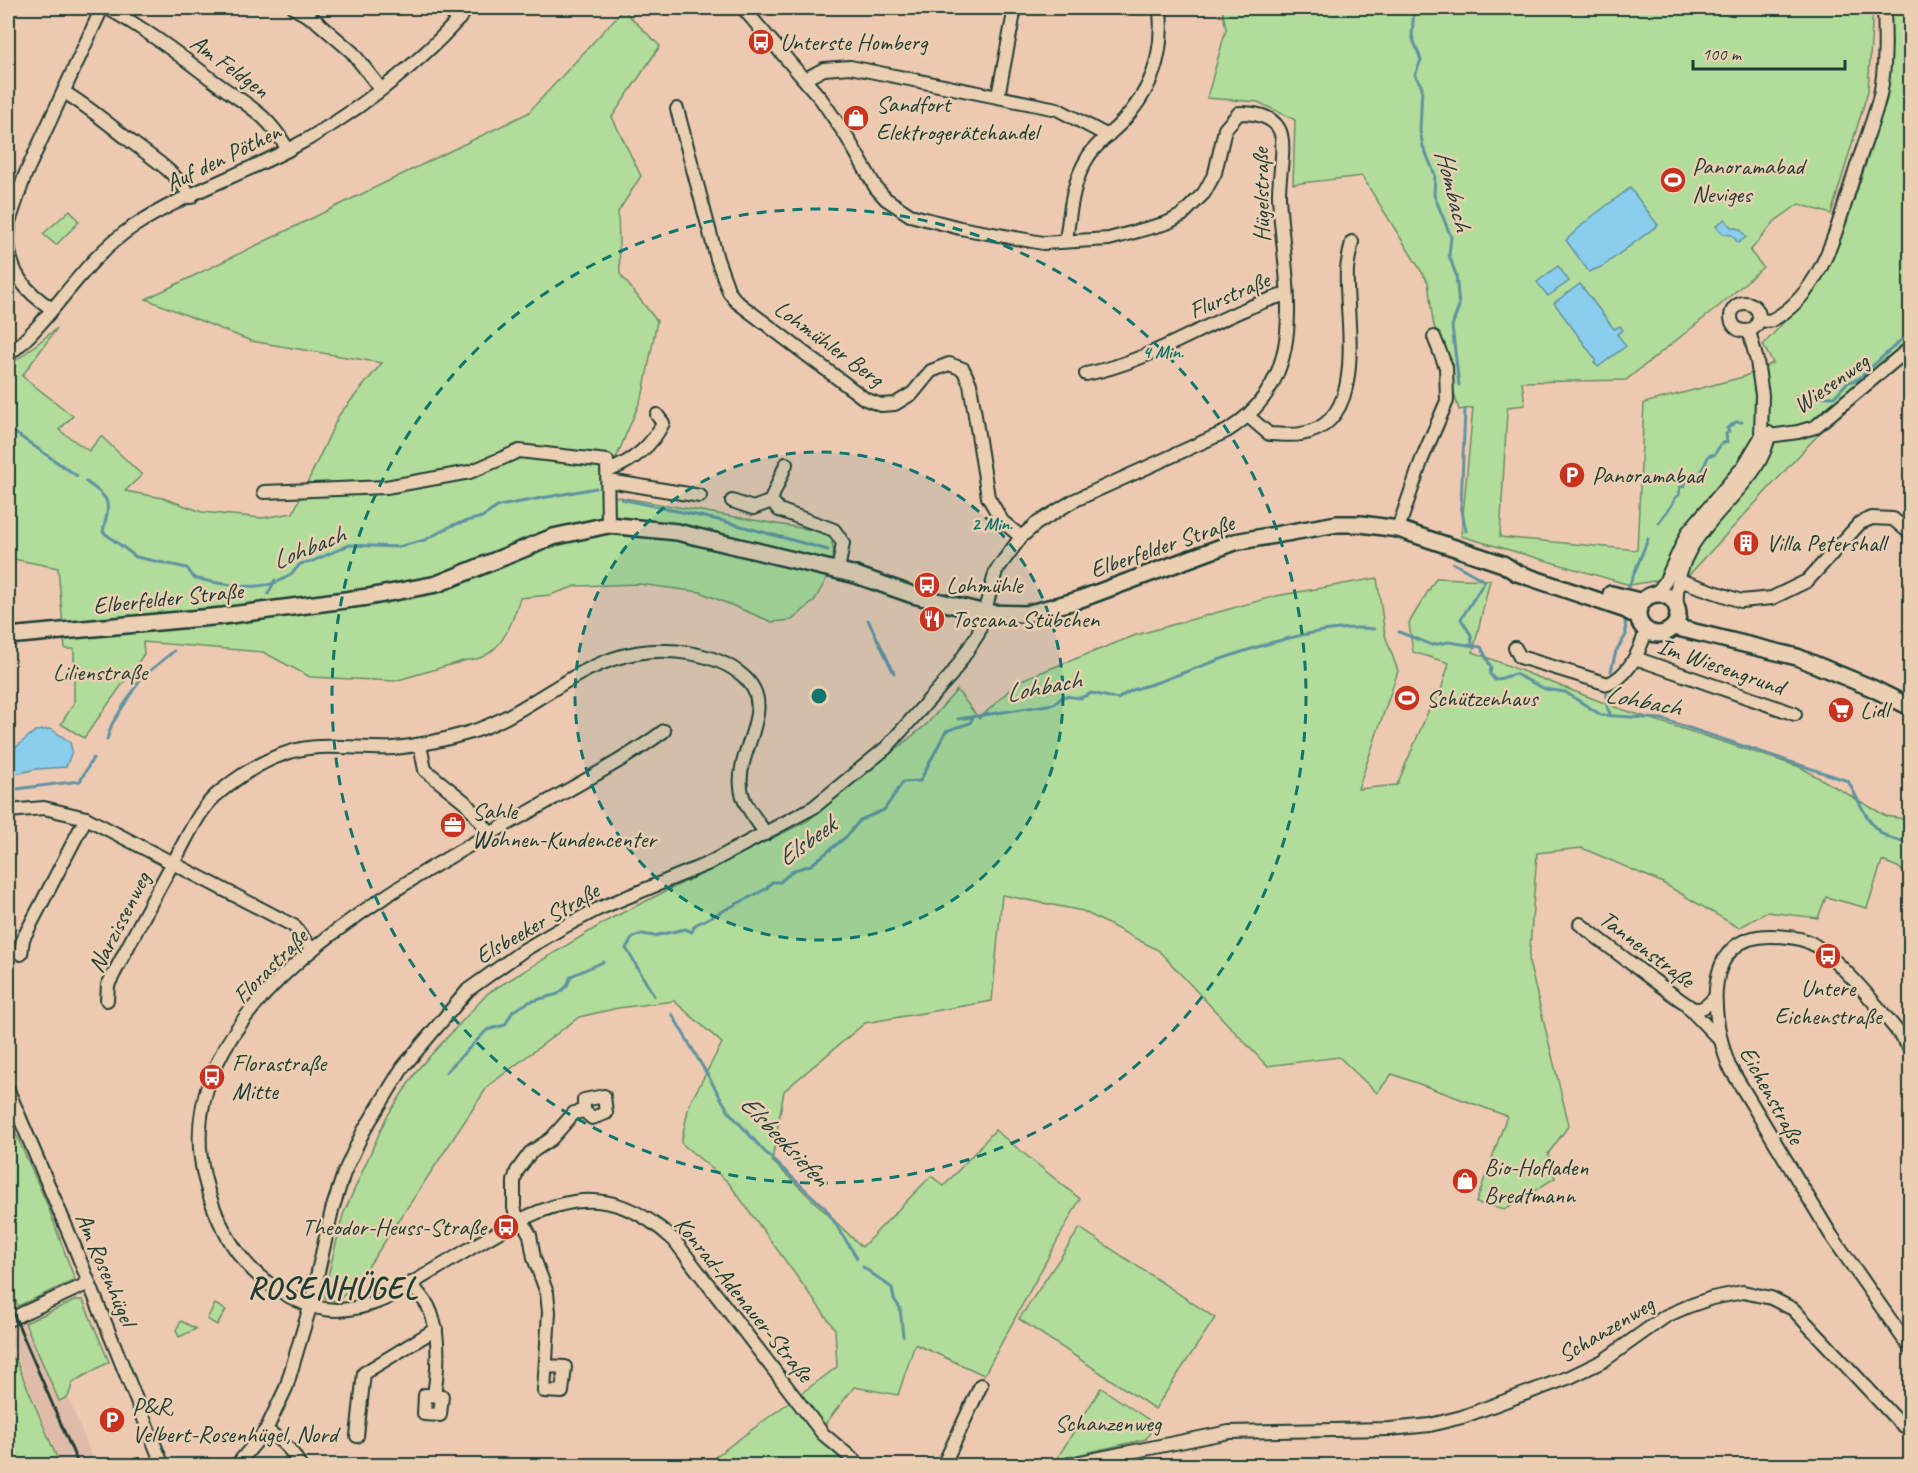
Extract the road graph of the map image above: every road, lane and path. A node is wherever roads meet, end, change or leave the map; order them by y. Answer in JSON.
{"nodes":[{"id":1,"x":102,"y":8,"type":"edge"},
{"id":2,"x":107,"y":8,"type":"edge"},
{"id":3,"x":294,"y":8,"type":"edge"},
{"id":4,"x":445,"y":8,"type":"edge"},
{"id":5,"x":468,"y":8,"type":"edge"},
{"id":6,"x":742,"y":8,"type":"edge"},
{"id":7,"x":1015,"y":8,"type":"edge"},
{"id":8,"x":1160,"y":8,"type":"edge"},
{"id":9,"x":1884,"y":8,"type":"edge"},
{"id":10,"x":459,"y":19,"type":"junction"},
{"id":11,"x":805,"y":79,"type":"junction"},
{"id":12,"x":381,"y":89,"type":"junction"},
{"id":13,"x":64,"y":92,"type":"junction"},
{"id":14,"x":998,"y":96,"type":"junction"},
{"id":15,"x":677,"y":109,"type":"dead end"},
{"id":16,"x":1108,"y":136,"type":"junction"},
{"id":17,"x":288,"y":150,"type":"junction"},
{"id":18,"x":191,"y":197,"type":"junction"},
{"id":19,"x":8,"y":240,"type":"edge"},
{"id":20,"x":1066,"y":241,"type":"junction"},
{"id":21,"x":1352,"y":242,"type":"dead end"},
{"id":22,"x":1287,"y":294,"type":"junction"},
{"id":23,"x":52,"y":309,"type":"junction"},
{"id":24,"x":1759,"y":320,"type":"junction"},
{"id":25,"x":1749,"y":331,"type":"junction"},
{"id":26,"x":1434,"y":337,"type":"dead end"},
{"id":27,"x":1911,"y":348,"type":"edge"},
{"id":28,"x":8,"y":355,"type":"edge"},
{"id":29,"x":1086,"y":374,"type":"dead end"},
{"id":30,"x":657,"y":415,"type":"dead end"},
{"id":31,"x":1249,"y":417,"type":"junction"},
{"id":32,"x":1765,"y":438,"type":"junction"},
{"id":33,"x":786,"y":464,"type":"dead end"},
{"id":34,"x":609,"y":476,"type":"junction"},
{"id":35,"x":264,"y":492,"type":"dead end"},
{"id":36,"x":700,"y":496,"type":"dead end"},
{"id":37,"x":732,"y":501,"type":"dead end"},
{"id":38,"x":772,"y":501,"type":"junction"},
{"id":39,"x":608,"y":525,"type":"junction"},
{"id":40,"x":1398,"y":530,"type":"junction"},
{"id":41,"x":1911,"y":532,"type":"edge"},
{"id":42,"x":1021,"y":537,"type":"junction"},
{"id":43,"x":838,"y":571,"type":"junction"},
{"id":44,"x":1679,"y":580,"type":"junction"},
{"id":45,"x":985,"y":613,"type":"junction"},
{"id":46,"x":1676,"y":614,"type":"junction"},
{"id":47,"x":1646,"y":620,"type":"junction"},
{"id":48,"x":8,"y":636,"type":"edge"},
{"id":49,"x":1515,"y":648,"type":"dead end"},
{"id":50,"x":1635,"y":658,"type":"junction"},
{"id":51,"x":1911,"y":707,"type":"edge"},
{"id":52,"x":1795,"y":714,"type":"dead end"},
{"id":53,"x":664,"y":731,"type":"dead end"},
{"id":54,"x":420,"y":744,"type":"junction"},
{"id":55,"x":8,"y":812,"type":"edge"},
{"id":56,"x":86,"y":818,"type":"junction"},
{"id":57,"x":489,"y":832,"type":"junction"},
{"id":58,"x":766,"y":834,"type":"junction"},
{"id":59,"x":172,"y":863,"type":"junction"},
{"id":60,"x":1580,"y":924,"type":"dead end"},
{"id":61,"x":312,"y":951,"type":"junction"},
{"id":62,"x":21,"y":954,"type":"dead end"},
{"id":63,"x":1714,"y":998,"type":"junction"},
{"id":64,"x":106,"y":1000,"type":"dead end"},
{"id":65,"x":1688,"y":1007,"type":"junction"},
{"id":66,"x":1718,"y":1038,"type":"junction"},
{"id":67,"x":1911,"y":1048,"type":"edge"},
{"id":68,"x":8,"y":1090,"type":"edge"},
{"id":69,"x":584,"y":1111,"type":"dead end"},
{"id":70,"x":518,"y":1220,"type":"junction"},
{"id":71,"x":89,"y":1283,"type":"junction"},
{"id":72,"x":411,"y":1283,"type":"junction"},
{"id":73,"x":310,"y":1307,"type":"junction"},
{"id":74,"x":8,"y":1320,"type":"edge"},
{"id":75,"x":436,"y":1329,"type":"junction"},
{"id":76,"x":1911,"y":1348,"type":"edge"},
{"id":77,"x":546,"y":1366,"type":"dead end"},
{"id":78,"x":981,"y":1385,"type":"dead end"},
{"id":79,"x":434,"y":1395,"type":"dead end"},
{"id":80,"x":1911,"y":1424,"type":"edge"},
{"id":81,"x":266,"y":1430,"type":"junction"},
{"id":82,"x":357,"y":1436,"type":"dead end"},
{"id":83,"x":163,"y":1466,"type":"edge"},
{"id":84,"x":236,"y":1466,"type":"edge"},
{"id":85,"x":300,"y":1466,"type":"edge"},
{"id":86,"x":861,"y":1466,"type":"edge"},
{"id":87,"x":942,"y":1466,"type":"edge"},
{"id":88,"x":1061,"y":1466,"type":"edge"}],
"edges":[{"from":1,"to":13,"type":"street"},
{"from":2,"to":17,"type":"street","name":"Am Feldgen"},
{"from":3,"to":12,"type":"street"},
{"from":4,"to":10,"type":"street"},
{"from":5,"to":10,"type":"street","name":"Auf den Pöthen"},
{"from":6,"to":11,"type":"street","name":"Hügelstraße"},
{"from":7,"to":14,"type":"street"},
{"from":8,"to":16,"type":"street"},
{"from":9,"to":24,"type":"street"},
{"from":10,"to":12,"type":"street","name":"Auf den Pöthen"},
{"from":11,"to":14,"type":"street"},
{"from":11,"to":20,"type":"street","name":"Hügelstraße"},
{"from":12,"to":17,"type":"street","name":"Auf den Pöthen"},
{"from":13,"to":18,"type":"street"},
{"from":13,"to":19,"type":"street"},
{"from":14,"to":16,"type":"street"},
{"from":15,"to":42,"type":"street","name":"Lohmühler Berg"},
{"from":16,"to":20,"type":"street"},
{"from":17,"to":18,"type":"street","name":"Auf den Pöthen"},
{"from":18,"to":23,"type":"street","name":"Auf den Pöthen"},
{"from":19,"to":23,"type":"street"},
{"from":20,"to":22,"type":"street","name":"Hügelstraße"},
{"from":21,"to":31,"type":"street"},
{"from":22,"to":29,"type":"street","name":"Flurstraße"},
{"from":22,"to":31,"type":"street","name":"Hügelstraße"},
{"from":23,"to":28,"type":"street","name":"Auf den Pöthen"},
{"from":24,"to":25,"type":"street"},
{"from":24,"to":25,"type":"street","name":"Wiesenweg"},
{"from":25,"to":32,"type":"street","name":"Wiesenweg"},
{"from":26,"to":40,"type":"street"},
{"from":27,"to":32,"type":"street","name":"Wiesenweg"},
{"from":30,"to":34,"type":"street"},
{"from":31,"to":42,"type":"street","name":"Hügelstraße"},
{"from":32,"to":44,"type":"street","name":"Wiesenweg"},
{"from":32,"to":47,"type":"street","name":"Wiesenweg"},
{"from":33,"to":38,"type":"street"},
{"from":34,"to":35,"type":"street"},
{"from":34,"to":36,"type":"street"},
{"from":34,"to":39,"type":"street"},
{"from":37,"to":38,"type":"street"},
{"from":38,"to":43,"type":"street"},
{"from":39,"to":43,"type":"main road","name":"Elberfelder Straße"},
{"from":39,"to":48,"type":"main road","name":"Elberfelder Straße"},
{"from":40,"to":45,"type":"main road","name":"Elberfelder Straße"},
{"from":40,"to":47,"type":"main road","name":"Elberfelder Straße"},
{"from":41,"to":44,"type":"street"},
{"from":42,"to":45,"type":"street"},
{"from":43,"to":45,"type":"main road","name":"Elberfelder Straße"},
{"from":44,"to":46,"type":"street","name":"Wiesenweg"},
{"from":45,"to":58,"type":"street","name":"Elsbeeker Straße"},
{"from":46,"to":47,"type":"main road"},
{"from":46,"to":47,"type":"main road","name":"Elberfelder Straße"},
{"from":46,"to":51,"type":"main road"},
{"from":47,"to":50,"type":"street","name":"Im Wiesengrund"},
{"from":49,"to":50,"type":"street","name":"Im Wiesengrund"},
{"from":50,"to":52,"type":"street","name":"Im Wiesengrund"},
{"from":53,"to":57,"type":"street","name":"Florastraße"},
{"from":54,"to":57,"type":"street"},
{"from":54,"to":58,"type":"street","name":"Narzissenweg"},
{"from":54,"to":59,"type":"street","name":"Narzissenweg"},
{"from":55,"to":56,"type":"street"},
{"from":56,"to":59,"type":"street"},
{"from":56,"to":62,"type":"street"},
{"from":57,"to":61,"type":"street","name":"Florastraße"},
{"from":58,"to":73,"type":"street","name":"Elsbeeker Straße"},
{"from":59,"to":61,"type":"street"},
{"from":59,"to":64,"type":"street","name":"Narzissenweg"},
{"from":60,"to":65,"type":"street","name":"Tannenstraße"},
{"from":61,"to":73,"type":"street","name":"Florastraße"},
{"from":63,"to":65,"type":"street","name":"Tannenstraße"},
{"from":63,"to":66,"type":"street","name":"Eichenstraße"},
{"from":63,"to":67,"type":"street","name":"Eichenstraße"},
{"from":65,"to":66,"type":"street","name":"Tannenstraße"},
{"from":66,"to":76,"type":"street","name":"Eichenstraße"},
{"from":68,"to":71,"type":"street","name":"Am Rosenhügel"},
{"from":69,"to":70,"type":"street"},
{"from":70,"to":72,"type":"street","name":"Konrad-Adenauer-Straße"},
{"from":70,"to":77,"type":"street"},
{"from":70,"to":86,"type":"street","name":"Konrad-Adenauer-Straße"},
{"from":71,"to":74,"type":"street"},
{"from":71,"to":83,"type":"street","name":"Am Rosenhügel"},
{"from":72,"to":73,"type":"street","name":"Konrad-Adenauer-Straße"},
{"from":72,"to":75,"type":"street"},
{"from":73,"to":81,"type":"street","name":"Elsbeeker Straße"},
{"from":75,"to":79,"type":"street"},
{"from":75,"to":82,"type":"street"},
{"from":78,"to":87,"type":"street"},
{"from":80,"to":88,"type":"street","name":"Schanzenweg"},
{"from":81,"to":84,"type":"street","name":"Elsbeeker Straße"},
{"from":81,"to":85,"type":"street"}]}
